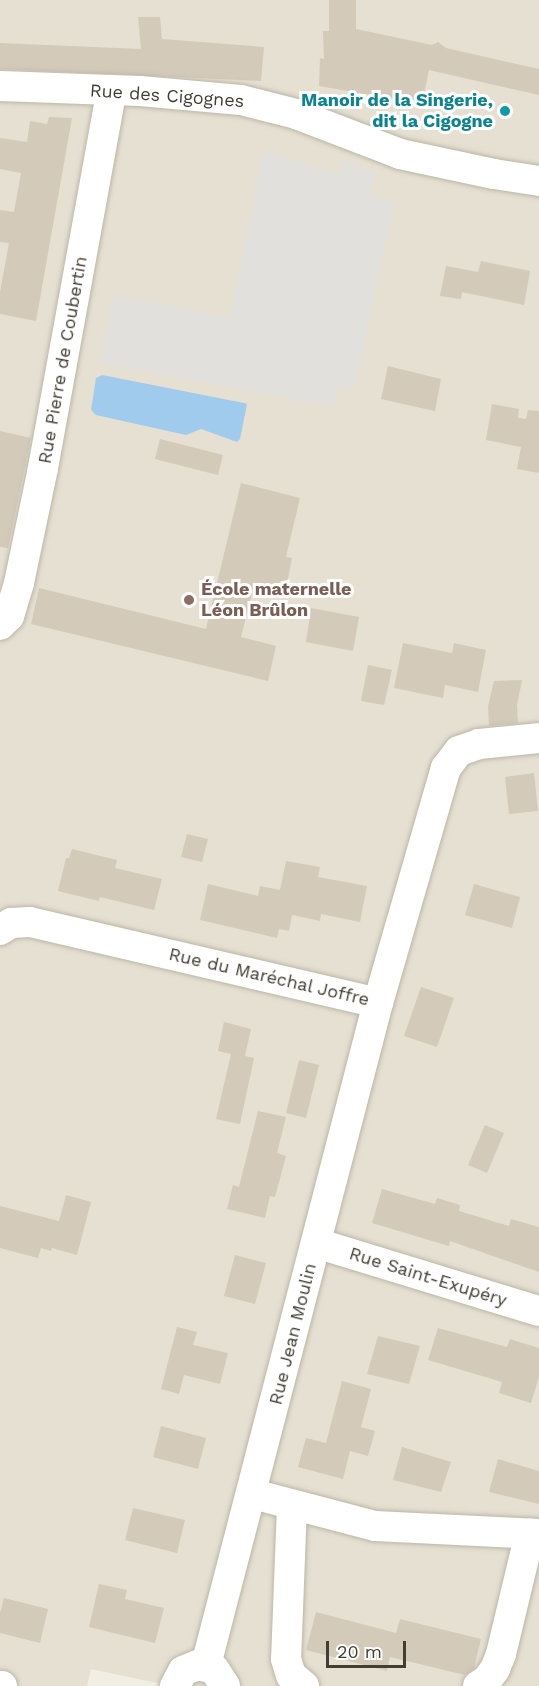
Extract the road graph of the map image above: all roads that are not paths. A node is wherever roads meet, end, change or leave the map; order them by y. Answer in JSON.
{"nodes":[{"id":1,"x":0,"y":86,"type":"edge"},
{"id":2,"x":112,"y":90,"type":"junction"},
{"id":3,"x":539,"y":181,"type":"edge"},
{"id":4,"x":0,"y":625,"type":"edge"},
{"id":5,"x":539,"y":738,"type":"edge"},
{"id":6,"x":0,"y":930,"type":"edge"},
{"id":7,"x":378,"y":1003,"type":"junction"},
{"id":8,"x":316,"y":1243,"type":"junction"},
{"id":9,"x":539,"y":1311,"type":"edge"},
{"id":10,"x":253,"y":1494,"type":"junction"},
{"id":11,"x":292,"y":1504,"type":"junction"},
{"id":12,"x":534,"y":1534,"type":"edge"},
{"id":13,"x":216,"y":1676,"type":"edge"},
{"id":14,"x":175,"y":1686,"type":"edge"},
{"id":15,"x":304,"y":1686,"type":"edge"},
{"id":16,"x":478,"y":1686,"type":"edge"}],
"edges":[{"from":1,"to":2,"type":"street","name":"Rue des Cigognes"},
{"from":2,"to":3,"type":"street","name":"Rue des Cigognes"},
{"from":2,"to":4,"type":"street","name":"Rue Pierre de Coubertin"},
{"from":5,"to":7,"type":"street","name":"Rue du Maréchal Joffre"},
{"from":6,"to":7,"type":"street","name":"Rue du Maréchal Joffre"},
{"from":7,"to":8,"type":"street","name":"Rue Jean Moulin"},
{"from":8,"to":9,"type":"street","name":"Rue Saint-Exupéry"},
{"from":8,"to":10,"type":"street","name":"Rue Jean Moulin"},
{"from":10,"to":11,"type":"street"},
{"from":10,"to":13,"type":"street","name":"Rue Jean Moulin"},
{"from":11,"to":12,"type":"street"},
{"from":11,"to":15,"type":"street"},
{"from":12,"to":16,"type":"street"},
{"from":13,"to":14,"type":"street"}]}
